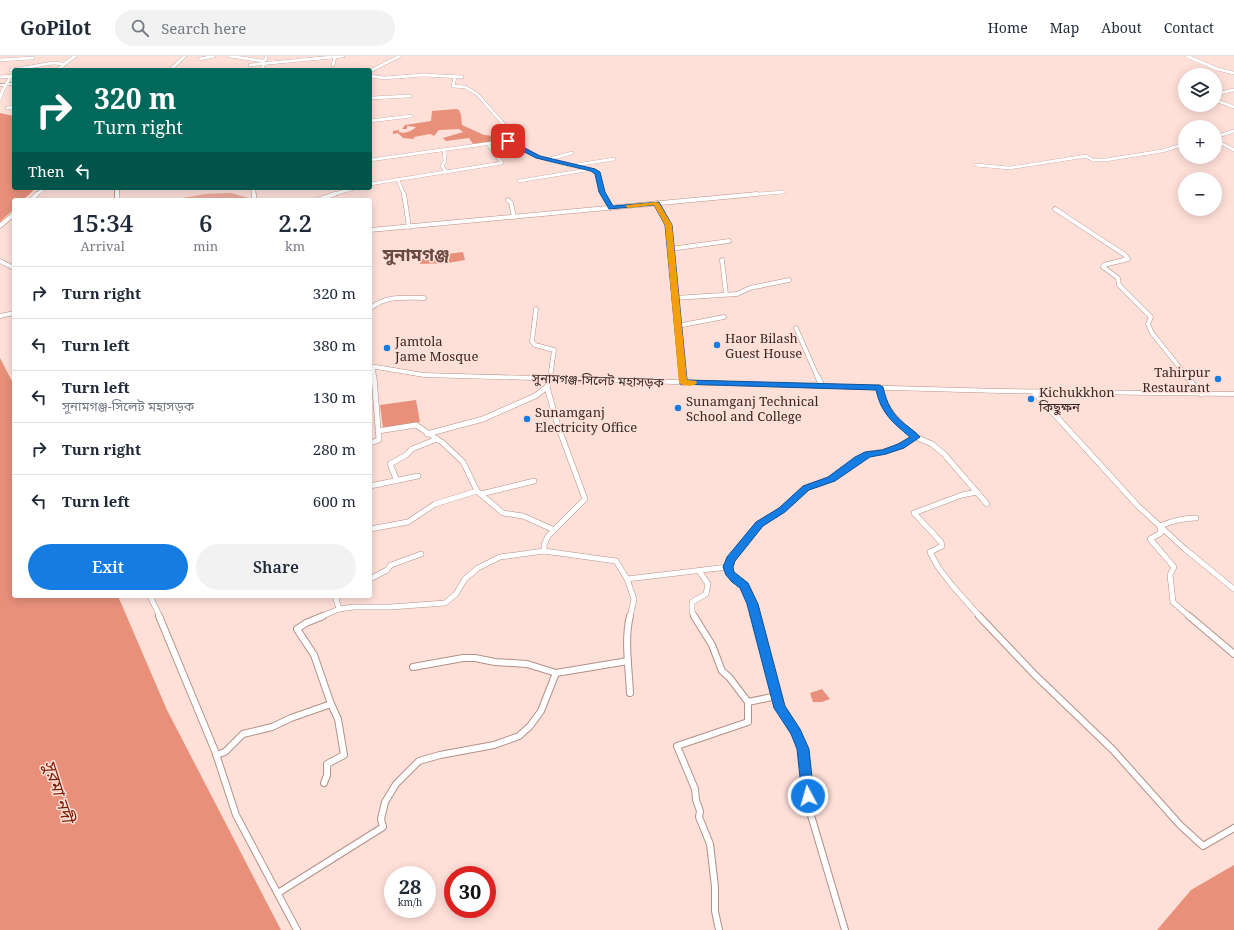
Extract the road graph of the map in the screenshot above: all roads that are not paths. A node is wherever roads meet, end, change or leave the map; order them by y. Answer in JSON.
{"nodes":[{"id":1,"x":74,"y":56,"type":"edge"},
{"id":2,"x":186,"y":56,"type":"edge"},
{"id":3,"x":214,"y":56,"type":"edge"},
{"id":4,"x":230,"y":56,"type":"edge"},
{"id":5,"x":266,"y":56,"type":"edge"},
{"id":6,"x":343,"y":56,"type":"edge"},
{"id":7,"x":400,"y":56,"type":"edge"},
{"id":8,"x":1187,"y":56,"type":"edge"},
{"id":9,"x":335,"y":57,"type":"edge"},
{"id":10,"x":33,"y":58,"type":"dead end"},
{"id":11,"x":20,"y":59,"type":"junction"},
{"id":12,"x":200,"y":59,"type":"dead end"},
{"id":13,"x":0,"y":60,"type":"edge"},
{"id":14,"x":16,"y":61,"type":"dead end"},
{"id":15,"x":264,"y":62,"type":"junction"},
{"id":16,"x":64,"y":64,"type":"junction"},
{"id":17,"x":250,"y":65,"type":"dead end"},
{"id":18,"x":332,"y":65,"type":"dead end"},
{"id":19,"x":23,"y":68,"type":"edge"},
{"id":20,"x":59,"y":68,"type":"edge"},
{"id":21,"x":172,"y":68,"type":"edge"},
{"id":22,"x":262,"y":68,"type":"edge"},
{"id":23,"x":372,"y":70,"type":"edge"},
{"id":24,"x":1234,"y":74,"type":"edge"},
{"id":25,"x":372,"y":76,"type":"edge"},
{"id":26,"x":0,"y":77,"type":"edge"},
{"id":27,"x":455,"y":77,"type":"junction"},
{"id":28,"x":462,"y":78,"type":"dead end"},
{"id":29,"x":12,"y":84,"type":"edge"},
{"id":30,"x":0,"y":85,"type":"edge"},
{"id":31,"x":8,"y":85,"type":"junction"},
{"id":32,"x":1234,"y":90,"type":"edge"},
{"id":33,"x":1222,"y":93,"type":"edge"},
{"id":34,"x":410,"y":96,"type":"dead end"},
{"id":35,"x":372,"y":98,"type":"edge"},
{"id":36,"x":0,"y":99,"type":"edge"},
{"id":37,"x":1222,"y":103,"type":"edge"},
{"id":38,"x":12,"y":107,"type":"edge"},
{"id":39,"x":1234,"y":107,"type":"edge"},
{"id":40,"x":7,"y":108,"type":"dead end"},
{"id":41,"x":411,"y":116,"type":"dead end"},
{"id":42,"x":372,"y":121,"type":"edge"},
{"id":43,"x":1234,"y":132,"type":"edge"},
{"id":44,"x":1222,"y":135,"type":"edge"},
{"id":45,"x":508,"y":141,"type":"junction"},
{"id":46,"x":488,"y":144,"type":"junction"},
{"id":47,"x":1222,"y":144,"type":"edge"},
{"id":48,"x":1178,"y":146,"type":"edge"},
{"id":49,"x":444,"y":150,"type":"junction"},
{"id":50,"x":1234,"y":150,"type":"edge"},
{"id":51,"x":572,"y":153,"type":"dead end"},
{"id":52,"x":548,"y":159,"type":"junction"},
{"id":53,"x":614,"y":159,"type":"dead end"},
{"id":54,"x":372,"y":160,"type":"edge"},
{"id":55,"x":573,"y":166,"type":"junction"},
{"id":56,"x":976,"y":166,"type":"dead end"},
{"id":57,"x":589,"y":169,"type":"junction"},
{"id":58,"x":446,"y":172,"type":"junction"},
{"id":59,"x":398,"y":180,"type":"junction"},
{"id":60,"x":519,"y":181,"type":"dead end"},
{"id":61,"x":372,"y":184,"type":"edge"},
{"id":62,"x":43,"y":190,"type":"edge"},
{"id":63,"x":349,"y":190,"type":"edge"},
{"id":64,"x":784,"y":192,"type":"dead end"},
{"id":65,"x":33,"y":198,"type":"edge"},
{"id":66,"x":323,"y":198,"type":"edge"},
{"id":67,"x":508,"y":200,"type":"dead end"},
{"id":68,"x":656,"y":203,"type":"junction"},
{"id":69,"x":611,"y":208,"type":"junction"},
{"id":70,"x":1055,"y":209,"type":"dead end"},
{"id":71,"x":12,"y":216,"type":"edge"},
{"id":72,"x":514,"y":217,"type":"junction"},
{"id":73,"x":0,"y":226,"type":"edge"},
{"id":74,"x":409,"y":227,"type":"junction"},
{"id":75,"x":372,"y":230,"type":"edge"},
{"id":76,"x":729,"y":241,"type":"dead end"},
{"id":77,"x":670,"y":249,"type":"junction"},
{"id":78,"x":722,"y":260,"type":"dead end"},
{"id":79,"x":0,"y":261,"type":"edge"},
{"id":80,"x":12,"y":267,"type":"edge"},
{"id":81,"x":789,"y":280,"type":"dead end"},
{"id":82,"x":726,"y":294,"type":"junction"},
{"id":83,"x":424,"y":298,"type":"dead end"},
{"id":84,"x":675,"y":298,"type":"junction"},
{"id":85,"x":372,"y":306,"type":"edge"},
{"id":86,"x":536,"y":309,"type":"dead end"},
{"id":87,"x":12,"y":313,"type":"edge"},
{"id":88,"x":0,"y":316,"type":"edge"},
{"id":89,"x":724,"y":317,"type":"dead end"},
{"id":90,"x":677,"y":326,"type":"junction"},
{"id":91,"x":796,"y":328,"type":"dead end"},
{"id":92,"x":372,"y":367,"type":"edge"},
{"id":93,"x":550,"y":379,"type":"junction"},
{"id":94,"x":683,"y":383,"type":"junction"},
{"id":95,"x":822,"y":386,"type":"junction"},
{"id":96,"x":547,"y":387,"type":"junction"},
{"id":97,"x":879,"y":387,"type":"junction"},
{"id":98,"x":1034,"y":392,"type":"junction"},
{"id":99,"x":1200,"y":394,"type":"junction"},
{"id":100,"x":1234,"y":394,"type":"edge"},
{"id":101,"x":378,"y":431,"type":"junction"},
{"id":102,"x":427,"y":434,"type":"junction"},
{"id":103,"x":916,"y":437,"type":"junction"},
{"id":104,"x":437,"y":440,"type":"junction"},
{"id":105,"x":372,"y":442,"type":"edge"},
{"id":106,"x":418,"y":476,"type":"dead end"},
{"id":107,"x":397,"y":481,"type":"junction"},
{"id":108,"x":534,"y":481,"type":"dead end"},
{"id":109,"x":372,"y":486,"type":"edge"},
{"id":110,"x":479,"y":492,"type":"junction"},
{"id":111,"x":977,"y":492,"type":"junction"},
{"id":112,"x":987,"y":504,"type":"dead end"},
{"id":113,"x":1196,"y":518,"type":"dead end"},
{"id":114,"x":1160,"y":526,"type":"junction"},
{"id":115,"x":372,"y":529,"type":"edge"},
{"id":116,"x":552,"y":529,"type":"junction"},
{"id":117,"x":544,"y":551,"type":"junction"},
{"id":118,"x":421,"y":554,"type":"dead end"},
{"id":119,"x":728,"y":567,"type":"junction"},
{"id":120,"x":699,"y":571,"type":"junction"},
{"id":121,"x":372,"y":577,"type":"edge"},
{"id":122,"x":627,"y":579,"type":"junction"},
{"id":123,"x":1234,"y":589,"type":"edge"},
{"id":124,"x":151,"y":598,"type":"edge"},
{"id":125,"x":337,"y":598,"type":"edge"},
{"id":126,"x":339,"y":608,"type":"junction"},
{"id":127,"x":1234,"y":654,"type":"edge"},
{"id":128,"x":628,"y":661,"type":"junction"},
{"id":129,"x":413,"y":667,"type":"dead end"},
{"id":130,"x":556,"y":673,"type":"junction"},
{"id":131,"x":630,"y":693,"type":"dead end"},
{"id":132,"x":777,"y":696,"type":"junction"},
{"id":133,"x":748,"y":702,"type":"junction"},
{"id":134,"x":331,"y":704,"type":"junction"},
{"id":135,"x":216,"y":755,"type":"junction"},
{"id":136,"x":324,"y":783,"type":"dead end"},
{"id":137,"x":1234,"y":828,"type":"edge"},
{"id":138,"x":278,"y":893,"type":"junction"},
{"id":139,"x":297,"y":930,"type":"edge"},
{"id":140,"x":719,"y":930,"type":"edge"},
{"id":141,"x":845,"y":930,"type":"edge"}],
"edges":[{"from":1,"to":16,"type":"street"},
{"from":2,"to":21,"type":"street"},
{"from":3,"to":12,"type":"street"},
{"from":4,"to":15,"type":"street"},
{"from":5,"to":15,"type":"street"},
{"from":6,"to":9,"type":"street"},
{"from":7,"to":23,"type":"street"},
{"from":8,"to":24,"type":"street"},
{"from":9,"to":15,"type":"street"},
{"from":9,"to":18,"type":"street"},
{"from":10,"to":11,"type":"street"},
{"from":11,"to":13,"type":"street"},
{"from":11,"to":14,"type":"street"},
{"from":15,"to":17,"type":"street"},
{"from":15,"to":22,"type":"street"},
{"from":16,"to":19,"type":"street"},
{"from":16,"to":20,"type":"street"},
{"from":25,"to":27,"type":"street"},
{"from":26,"to":31,"type":"street"},
{"from":27,"to":28,"type":"street"},
{"from":27,"to":45,"type":"street"},
{"from":29,"to":31,"type":"main road"},
{"from":30,"to":31,"type":"main road"},
{"from":31,"to":36,"type":"street"},
{"from":32,"to":33,"type":"street"},
{"from":34,"to":35,"type":"street"},
{"from":37,"to":39,"type":"street"},
{"from":38,"to":40,"type":"street"},
{"from":41,"to":42,"type":"street"},
{"from":43,"to":44,"type":"street"},
{"from":45,"to":46,"type":"street"},
{"from":45,"to":52,"type":"street"},
{"from":46,"to":49,"type":"street"},
{"from":46,"to":58,"type":"street"},
{"from":47,"to":50,"type":"street"},
{"from":48,"to":56,"type":"street"},
{"from":49,"to":54,"type":"street"},
{"from":49,"to":58,"type":"street"},
{"from":51,"to":52,"type":"street"},
{"from":52,"to":55,"type":"street"},
{"from":53,"to":55,"type":"street"},
{"from":55,"to":57,"type":"street"},
{"from":57,"to":60,"type":"street"},
{"from":57,"to":69,"type":"street"},
{"from":58,"to":59,"type":"street"},
{"from":59,"to":61,"type":"street"},
{"from":59,"to":74,"type":"street"},
{"from":62,"to":65,"type":"street"},
{"from":63,"to":66,"type":"street"},
{"from":64,"to":68,"type":"street"},
{"from":67,"to":72,"type":"street"},
{"from":68,"to":69,"type":"street"},
{"from":68,"to":77,"type":"street"},
{"from":69,"to":72,"type":"street"},
{"from":70,"to":99,"type":"street"},
{"from":71,"to":73,"type":"street"},
{"from":72,"to":74,"type":"street"},
{"from":74,"to":75,"type":"street"},
{"from":76,"to":77,"type":"street"},
{"from":77,"to":84,"type":"street"},
{"from":78,"to":82,"type":"street"},
{"from":79,"to":80,"type":"street"},
{"from":81,"to":82,"type":"street"},
{"from":82,"to":84,"type":"street"},
{"from":83,"to":85,"type":"street"},
{"from":84,"to":90,"type":"street"},
{"from":86,"to":93,"type":"street"},
{"from":87,"to":88,"type":"street"},
{"from":89,"to":90,"type":"street"},
{"from":90,"to":94,"type":"street"},
{"from":91,"to":95,"type":"street"},
{"from":92,"to":93,"type":"main road","name":"সুনামগঞ্জ-সিলেট মহাসড়ক"},
{"from":92,"to":101,"type":"street"},
{"from":93,"to":94,"type":"main road","name":"সুনামগঞ্জ-সিলেট মহাসড়ক"},
{"from":93,"to":96,"type":"street"},
{"from":94,"to":95,"type":"main road","name":"সুনামগঞ্জ-সিলেট মহাসড়ক"},
{"from":95,"to":97,"type":"main road","name":"সুনামগঞ্জ-সিলেট মহাসড়ক"},
{"from":96,"to":102,"type":"street"},
{"from":96,"to":116,"type":"street"},
{"from":97,"to":98,"type":"main road","name":"সুনামগঞ্জ-সিলেট মহাসড়ক"},
{"from":97,"to":103,"type":"street"},
{"from":98,"to":99,"type":"main road","name":"সুনামগঞ্জ-সিলেট মহাসড়ক"},
{"from":98,"to":114,"type":"street"},
{"from":99,"to":100,"type":"main road","name":"সুনামগঞ্জ-সিলেট মহাসড়ক"},
{"from":101,"to":102,"type":"street"},
{"from":101,"to":105,"type":"street"},
{"from":102,"to":104,"type":"street"},
{"from":103,"to":111,"type":"street"},
{"from":103,"to":119,"type":"street"},
{"from":104,"to":107,"type":"street"},
{"from":104,"to":110,"type":"street"},
{"from":106,"to":107,"type":"street"},
{"from":107,"to":109,"type":"street"},
{"from":108,"to":110,"type":"street"},
{"from":110,"to":115,"type":"street"},
{"from":110,"to":116,"type":"street"},
{"from":111,"to":112,"type":"street"},
{"from":111,"to":137,"type":"street"},
{"from":113,"to":114,"type":"street"},
{"from":114,"to":123,"type":"street"},
{"from":114,"to":127,"type":"street"},
{"from":116,"to":117,"type":"street"},
{"from":117,"to":122,"type":"street"},
{"from":117,"to":126,"type":"street"},
{"from":118,"to":121,"type":"street"},
{"from":119,"to":120,"type":"street"},
{"from":119,"to":132,"type":"street"},
{"from":120,"to":122,"type":"street"},
{"from":120,"to":133,"type":"street"},
{"from":122,"to":128,"type":"street"},
{"from":124,"to":135,"type":"street"},
{"from":125,"to":126,"type":"street"},
{"from":126,"to":134,"type":"street"},
{"from":128,"to":130,"type":"street"},
{"from":128,"to":131,"type":"street"},
{"from":129,"to":130,"type":"street"},
{"from":130,"to":138,"type":"street"},
{"from":132,"to":133,"type":"street"},
{"from":132,"to":141,"type":"street"},
{"from":133,"to":140,"type":"street"},
{"from":134,"to":135,"type":"street"},
{"from":134,"to":136,"type":"street"},
{"from":135,"to":138,"type":"street"},
{"from":138,"to":139,"type":"street"}]}
